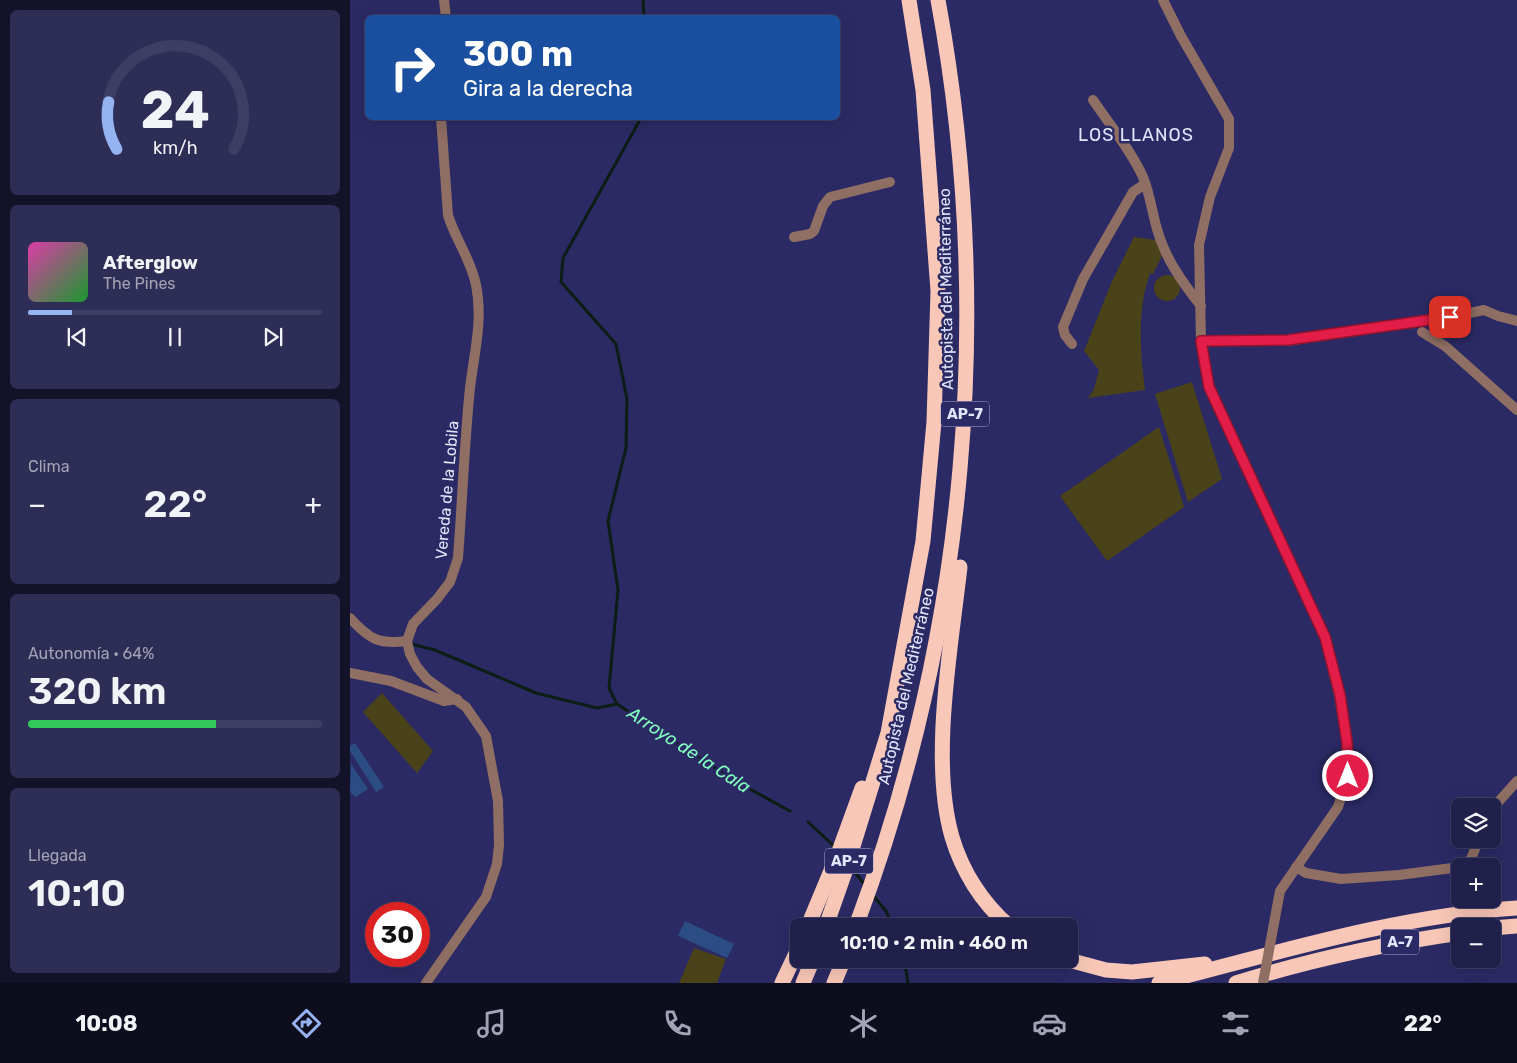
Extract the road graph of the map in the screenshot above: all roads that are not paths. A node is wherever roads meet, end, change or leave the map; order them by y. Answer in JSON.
{"nodes":[{"id":1,"x":444,"y":0,"type":"edge"},
{"id":2,"x":909,"y":0,"type":"edge"},
{"id":3,"x":938,"y":0,"type":"edge"},
{"id":4,"x":1163,"y":0,"type":"edge"},
{"id":5,"x":446,"y":15,"type":"edge"},
{"id":6,"x":1093,"y":100,"type":"dead end"},
{"id":7,"x":441,"y":120,"type":"edge"},
{"id":8,"x":890,"y":182,"type":"dead end"},
{"id":9,"x":1145,"y":184,"type":"junction"},
{"id":10,"x":794,"y":238,"type":"dead end"},
{"id":11,"x":1200,"y":306,"type":"junction"},
{"id":12,"x":1517,"y":321,"type":"edge"},
{"id":13,"x":1422,"y":332,"type":"dead end"},
{"id":14,"x":1201,"y":341,"type":"junction"},
{"id":15,"x":1072,"y":344,"type":"dead end"},
{"id":16,"x":1517,"y":410,"type":"edge"},
{"id":17,"x":964,"y":417,"type":"junction"},
{"id":18,"x":350,"y":618,"type":"edge"},
{"id":19,"x":407,"y":641,"type":"junction"},
{"id":20,"x":350,"y":673,"type":"edge"},
{"id":21,"x":457,"y":699,"type":"junction"},
{"id":22,"x":1517,"y":781,"type":"edge"},
{"id":23,"x":866,"y":791,"type":"junction"},
{"id":24,"x":1501,"y":799,"type":"edge"},
{"id":25,"x":1296,"y":867,"type":"junction"},
{"id":26,"x":1451,"y":867,"type":"edge"},
{"id":27,"x":1517,"y":908,"type":"edge"},
{"id":28,"x":812,"y":918,"type":"edge"},
{"id":29,"x":828,"y":918,"type":"edge"},
{"id":30,"x":859,"y":918,"type":"edge"},
{"id":31,"x":1001,"y":918,"type":"edge"},
{"id":32,"x":1517,"y":926,"type":"edge"},
{"id":33,"x":1501,"y":927,"type":"edge"},
{"id":34,"x":1451,"y":934,"type":"edge"},
{"id":35,"x":1078,"y":962,"type":"edge"},
{"id":36,"x":1239,"y":962,"type":"junction"},
{"id":37,"x":790,"y":966,"type":"edge"},
{"id":38,"x":809,"y":968,"type":"edge"},
{"id":39,"x":840,"y":968,"type":"edge"},
{"id":40,"x":427,"y":983,"type":"edge"},
{"id":41,"x":782,"y":983,"type":"edge"},
{"id":42,"x":803,"y":983,"type":"edge"},
{"id":43,"x":834,"y":983,"type":"edge"},
{"id":44,"x":1159,"y":983,"type":"edge"},
{"id":45,"x":1236,"y":983,"type":"edge"},
{"id":46,"x":1262,"y":983,"type":"edge"}],
"edges":[{"from":1,"to":5,"type":"street"},
{"from":2,"to":23,"type":"highway","name":"Autopista del Mediterráneo","number":"AP-7"},
{"from":3,"to":17,"type":"highway","name":"Autopista del Mediterráneo","number":"AP-7"},
{"from":4,"to":11,"type":"street"},
{"from":6,"to":9,"type":"street"},
{"from":7,"to":19,"type":"street","name":"Vereda de la Lobila"},
{"from":8,"to":10,"type":"street"},
{"from":9,"to":11,"type":"street"},
{"from":9,"to":15,"type":"street"},
{"from":11,"to":14,"type":"street"},
{"from":12,"to":14,"type":"street"},
{"from":13,"to":16,"type":"street"},
{"from":14,"to":25,"type":"street"},
{"from":17,"to":30,"type":"highway","name":"Autopista del Mediterráneo","number":"AP-7"},
{"from":17,"to":31,"type":"highway"},
{"from":18,"to":19,"type":"street"},
{"from":19,"to":21,"type":"street"},
{"from":20,"to":21,"type":"street"},
{"from":21,"to":40,"type":"street"},
{"from":22,"to":24,"type":"street"},
{"from":23,"to":28,"type":"highway"},
{"from":23,"to":29,"type":"highway","name":"Autopista del Mediterráneo","number":"AP-7"},
{"from":25,"to":26,"type":"street"},
{"from":25,"to":46,"type":"street","bridge":true},
{"from":27,"to":36,"type":"highway"},
{"from":32,"to":33,"type":"highway"},
{"from":34,"to":45,"type":"highway","number":"A-7"},
{"from":35,"to":36,"type":"highway"},
{"from":36,"to":44,"type":"highway"},
{"from":37,"to":41,"type":"highway"},
{"from":38,"to":42,"type":"highway"},
{"from":39,"to":43,"type":"highway"}]}
